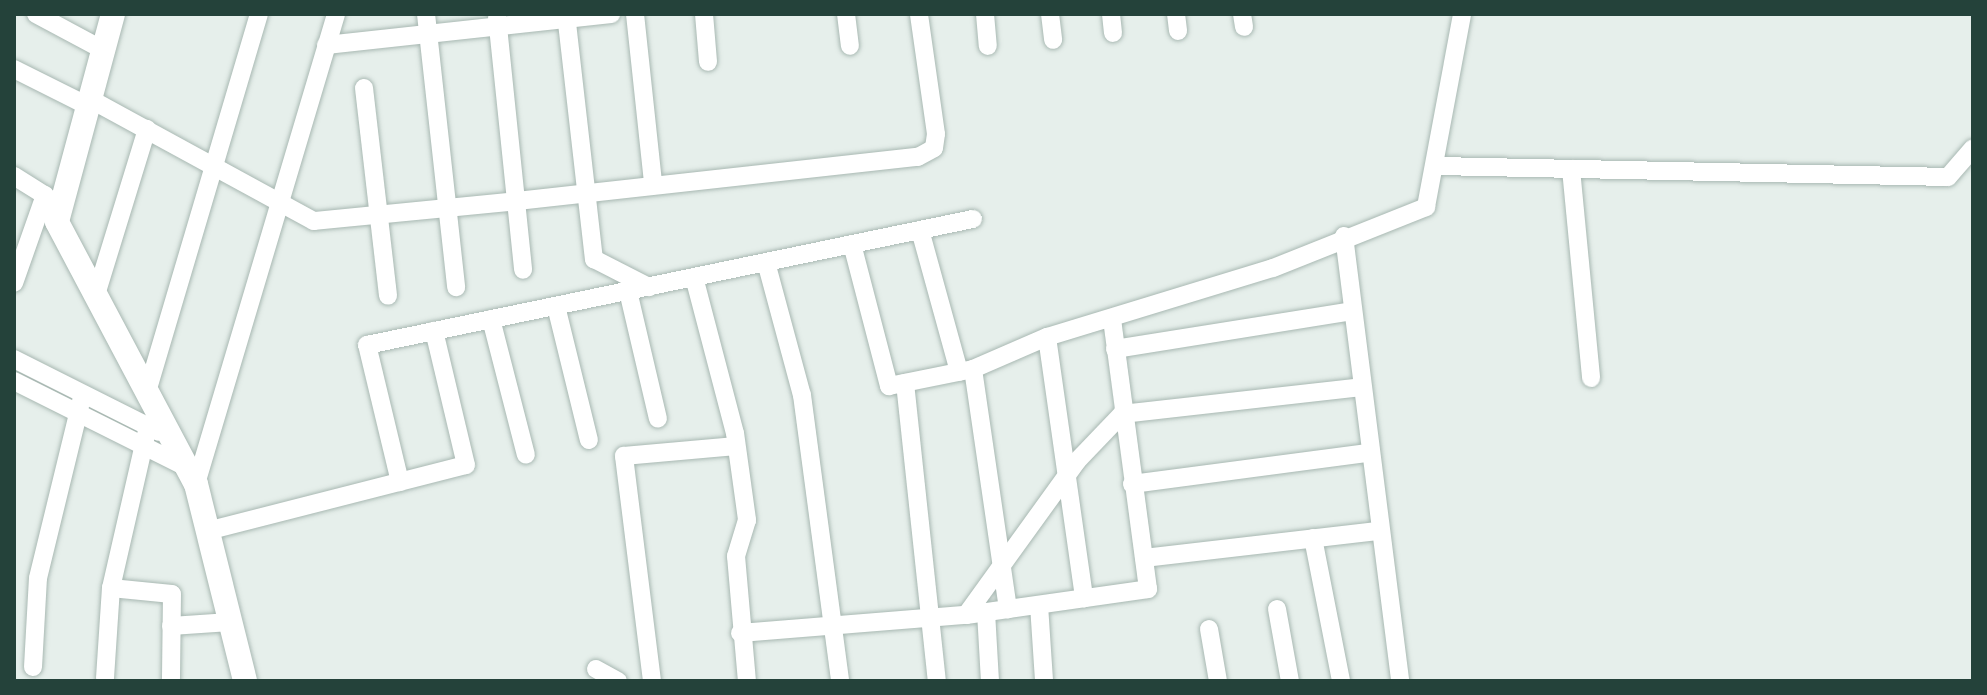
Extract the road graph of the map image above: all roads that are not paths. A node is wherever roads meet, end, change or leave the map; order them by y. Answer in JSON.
{"nodes":[{"id":1,"x":36,"y":14,"type":"edge"},
{"id":2,"x":113,"y":14,"type":"edge"},
{"id":3,"x":259,"y":14,"type":"edge"},
{"id":4,"x":336,"y":14,"type":"edge"},
{"id":5,"x":426,"y":14,"type":"edge"},
{"id":6,"x":611,"y":14,"type":"edge"},
{"id":7,"x":635,"y":14,"type":"edge"},
{"id":8,"x":704,"y":14,"type":"edge"},
{"id":9,"x":846,"y":14,"type":"edge"},
{"id":10,"x":919,"y":14,"type":"edge"},
{"id":11,"x":985,"y":14,"type":"edge"},
{"id":12,"x":1050,"y":14,"type":"edge"},
{"id":13,"x":1462,"y":14,"type":"edge"},
{"id":14,"x":567,"y":17,"type":"edge"},
{"id":15,"x":498,"y":20,"type":"edge"},
{"id":16,"x":428,"y":33,"type":"junction"},
{"id":17,"x":1053,"y":40,"type":"dead end"},
{"id":18,"x":326,"y":45,"type":"junction"},
{"id":19,"x":850,"y":46,"type":"dead end"},
{"id":20,"x":988,"y":46,"type":"dead end"},
{"id":21,"x":103,"y":50,"type":"junction"},
{"id":22,"x":708,"y":62,"type":"dead end"},
{"id":23,"x":15,"y":75,"type":"edge"},
{"id":24,"x":364,"y":88,"type":"dead end"},
{"id":25,"x":89,"y":103,"type":"junction"},
{"id":26,"x":147,"y":129,"type":"junction"},
{"id":27,"x":1973,"y":148,"type":"edge"},
{"id":28,"x":1437,"y":166,"type":"junction"},
{"id":29,"x":212,"y":167,"type":"junction"},
{"id":30,"x":1571,"y":169,"type":"junction"},
{"id":31,"x":14,"y":176,"type":"edge"},
{"id":32,"x":653,"y":183,"type":"junction"},
{"id":33,"x":586,"y":193,"type":"junction"},
{"id":34,"x":278,"y":196,"type":"junction"},
{"id":35,"x":517,"y":201,"type":"junction"},
{"id":36,"x":51,"y":206,"type":"junction"},
{"id":37,"x":446,"y":207,"type":"junction"},
{"id":38,"x":380,"y":214,"type":"junction"},
{"id":39,"x":973,"y":219,"type":"dead end"},
{"id":40,"x":920,"y":230,"type":"junction"},
{"id":41,"x":1344,"y":236,"type":"junction"},
{"id":42,"x":852,"y":244,"type":"junction"},
{"id":43,"x":766,"y":262,"type":"junction"},
{"id":44,"x":523,"y":270,"type":"dead end"},
{"id":45,"x":694,"y":277,"type":"junction"},
{"id":46,"x":14,"y":283,"type":"edge"},
{"id":47,"x":456,"y":287,"type":"dead end"},
{"id":48,"x":649,"y":287,"type":"junction"},
{"id":49,"x":628,"y":291,"type":"junction"},
{"id":50,"x":388,"y":296,"type":"dead end"},
{"id":51,"x":95,"y":298,"type":"junction"},
{"id":52,"x":556,"y":306,"type":"junction"},
{"id":53,"x":1352,"y":311,"type":"junction"},
{"id":54,"x":1112,"y":318,"type":"junction"},
{"id":55,"x":491,"y":319,"type":"junction"},
{"id":56,"x":434,"y":331,"type":"junction"},
{"id":57,"x":1047,"y":337,"type":"junction"},
{"id":58,"x":1115,"y":349,"type":"junction"},
{"id":59,"x":15,"y":363,"type":"edge"},
{"id":60,"x":966,"y":370,"type":"junction"},
{"id":61,"x":1591,"y":378,"type":"dead end"},
{"id":62,"x":14,"y":381,"type":"edge"},
{"id":63,"x":905,"y":383,"type":"junction"},
{"id":64,"x":1361,"y":387,"type":"junction"},
{"id":65,"x":147,"y":392,"type":"junction"},
{"id":66,"x":83,"y":394,"type":"junction"},
{"id":67,"x":78,"y":413,"type":"junction"},
{"id":68,"x":1122,"y":414,"type":"junction"},
{"id":69,"x":658,"y":419,"type":"dead end"},
{"id":70,"x":148,"y":426,"type":"junction"},
{"id":71,"x":172,"y":438,"type":"junction"},
{"id":72,"x":589,"y":440,"type":"dead end"},
{"id":73,"x":144,"y":446,"type":"junction"},
{"id":74,"x":736,"y":446,"type":"junction"},
{"id":75,"x":1368,"y":453,"type":"junction"},
{"id":76,"x":526,"y":455,"type":"dead end"},
{"id":77,"x":1067,"y":475,"type":"junction"},
{"id":78,"x":192,"y":476,"type":"junction"},
{"id":79,"x":400,"y":482,"type":"junction"},
{"id":80,"x":1132,"y":484,"type":"junction"},
{"id":81,"x":207,"y":531,"type":"junction"},
{"id":82,"x":1377,"y":531,"type":"junction"},
{"id":83,"x":1313,"y":538,"type":"junction"},
{"id":84,"x":1144,"y":558,"type":"junction"},
{"id":85,"x":1002,"y":569,"type":"junction"},
{"id":86,"x":111,"y":588,"type":"junction"},
{"id":87,"x":1084,"y":598,"type":"junction"},
{"id":88,"x":1039,"y":605,"type":"junction"},
{"id":89,"x":1008,"y":609,"type":"junction"},
{"id":90,"x":1277,"y":609,"type":"dead end"},
{"id":91,"x":986,"y":612,"type":"junction"},
{"id":92,"x":966,"y":615,"type":"junction"},
{"id":93,"x":930,"y":618,"type":"junction"},
{"id":94,"x":230,"y":622,"type":"junction"},
{"id":95,"x":171,"y":626,"type":"junction"},
{"id":96,"x":833,"y":628,"type":"junction"},
{"id":97,"x":1209,"y":629,"type":"dead end"},
{"id":98,"x":740,"y":633,"type":"junction"},
{"id":99,"x":33,"y":667,"type":"dead end"},
{"id":100,"x":596,"y":669,"type":"dead end"},
{"id":101,"x":105,"y":678,"type":"dead end"},
{"id":102,"x":171,"y":681,"type":"edge"},
{"id":103,"x":245,"y":681,"type":"edge"},
{"id":104,"x":618,"y":681,"type":"edge"},
{"id":105,"x":652,"y":681,"type":"edge"},
{"id":106,"x":747,"y":681,"type":"edge"},
{"id":107,"x":840,"y":681,"type":"edge"},
{"id":108,"x":937,"y":681,"type":"edge"},
{"id":109,"x":990,"y":681,"type":"edge"},
{"id":110,"x":1044,"y":681,"type":"edge"},
{"id":111,"x":1218,"y":681,"type":"edge"},
{"id":112,"x":1290,"y":681,"type":"edge"},
{"id":113,"x":1341,"y":681,"type":"edge"},
{"id":114,"x":1400,"y":681,"type":"edge"}],
"edges":[{"from":1,"to":21,"type":"street"},
{"from":2,"to":21,"type":"street"},
{"from":3,"to":29,"type":"street"},
{"from":4,"to":18,"type":"street"},
{"from":5,"to":16,"type":"street"},
{"from":6,"to":14,"type":"street"},
{"from":7,"to":32,"type":"street"},
{"from":8,"to":22,"type":"street"},
{"from":9,"to":19,"type":"street"},
{"from":10,"to":32,"type":"street"},
{"from":11,"to":20,"type":"street"},
{"from":12,"to":17,"type":"street"},
{"from":13,"to":28,"type":"street"},
{"from":14,"to":15,"type":"street"},
{"from":14,"to":33,"type":"street"},
{"from":15,"to":16,"type":"street"},
{"from":15,"to":35,"type":"street"},
{"from":16,"to":18,"type":"street"},
{"from":16,"to":37,"type":"street"},
{"from":18,"to":34,"type":"street"},
{"from":21,"to":25,"type":"street"},
{"from":23,"to":25,"type":"street"},
{"from":24,"to":38,"type":"street"},
{"from":25,"to":26,"type":"street"},
{"from":25,"to":36,"type":"street"},
{"from":26,"to":29,"type":"street"},
{"from":26,"to":51,"type":"street"},
{"from":27,"to":30,"type":"street"},
{"from":28,"to":30,"type":"street"},
{"from":28,"to":41,"type":"street"},
{"from":29,"to":34,"type":"street"},
{"from":29,"to":65,"type":"street"},
{"from":30,"to":61,"type":"street"},
{"from":31,"to":36,"type":"street"},
{"from":32,"to":33,"type":"street"},
{"from":33,"to":35,"type":"street"},
{"from":33,"to":48,"type":"street"},
{"from":34,"to":38,"type":"street"},
{"from":34,"to":78,"type":"street"},
{"from":35,"to":37,"type":"street"},
{"from":35,"to":44,"type":"street"},
{"from":36,"to":46,"type":"street"},
{"from":36,"to":51,"type":"street"},
{"from":37,"to":38,"type":"street"},
{"from":37,"to":47,"type":"street"},
{"from":38,"to":50,"type":"street"},
{"from":39,"to":40,"type":"street"},
{"from":40,"to":42,"type":"street"},
{"from":40,"to":60,"type":"street"},
{"from":41,"to":53,"type":"street"},
{"from":41,"to":54,"type":"street"},
{"from":42,"to":43,"type":"street"},
{"from":42,"to":63,"type":"street"},
{"from":43,"to":45,"type":"street"},
{"from":43,"to":96,"type":"street"},
{"from":45,"to":48,"type":"street"},
{"from":45,"to":74,"type":"street"},
{"from":48,"to":49,"type":"street"},
{"from":49,"to":52,"type":"street"},
{"from":49,"to":69,"type":"street"},
{"from":51,"to":65,"type":"street"},
{"from":52,"to":55,"type":"street"},
{"from":52,"to":72,"type":"street"},
{"from":53,"to":58,"type":"street"},
{"from":53,"to":64,"type":"street"},
{"from":54,"to":57,"type":"street"},
{"from":54,"to":58,"type":"street"},
{"from":55,"to":56,"type":"street"},
{"from":55,"to":76,"type":"street"},
{"from":56,"to":79,"type":"street"},
{"from":56,"to":79,"type":"street"},
{"from":57,"to":60,"type":"street"},
{"from":57,"to":77,"type":"street"},
{"from":58,"to":68,"type":"street"},
{"from":59,"to":66,"type":"street"},
{"from":60,"to":63,"type":"street"},
{"from":60,"to":85,"type":"street"},
{"from":62,"to":67,"type":"street"},
{"from":63,"to":93,"type":"street"},
{"from":64,"to":68,"type":"street"},
{"from":64,"to":75,"type":"street"},
{"from":65,"to":71,"type":"street"},
{"from":66,"to":67,"type":"street"},
{"from":66,"to":70,"type":"street"},
{"from":67,"to":73,"type":"street"},
{"from":67,"to":99,"type":"street"},
{"from":68,"to":77,"type":"street"},
{"from":68,"to":80,"type":"street"},
{"from":70,"to":71,"type":"street"},
{"from":70,"to":73,"type":"street"},
{"from":71,"to":78,"type":"street"},
{"from":73,"to":78,"type":"street"},
{"from":73,"to":86,"type":"street"},
{"from":74,"to":98,"type":"street"},
{"from":74,"to":105,"type":"street"},
{"from":75,"to":80,"type":"street"},
{"from":75,"to":82,"type":"street"},
{"from":77,"to":85,"type":"street"},
{"from":77,"to":87,"type":"street"},
{"from":78,"to":81,"type":"street"},
{"from":79,"to":81,"type":"street"},
{"from":80,"to":84,"type":"street"},
{"from":81,"to":94,"type":"street"},
{"from":82,"to":83,"type":"street"},
{"from":82,"to":114,"type":"street"},
{"from":83,"to":84,"type":"street"},
{"from":83,"to":113,"type":"street"},
{"from":84,"to":87,"type":"street"},
{"from":85,"to":89,"type":"street"},
{"from":85,"to":92,"type":"street"},
{"from":86,"to":95,"type":"street"},
{"from":86,"to":101,"type":"street"},
{"from":87,"to":88,"type":"street"},
{"from":88,"to":89,"type":"street"},
{"from":88,"to":110,"type":"street"},
{"from":89,"to":91,"type":"street"},
{"from":90,"to":112,"type":"street"},
{"from":91,"to":92,"type":"street"},
{"from":91,"to":109,"type":"street"},
{"from":92,"to":93,"type":"street"},
{"from":93,"to":96,"type":"street"},
{"from":93,"to":108,"type":"street"},
{"from":94,"to":95,"type":"street"},
{"from":94,"to":103,"type":"street"},
{"from":95,"to":102,"type":"street"},
{"from":96,"to":98,"type":"street"},
{"from":96,"to":107,"type":"street"},
{"from":97,"to":111,"type":"street"},
{"from":98,"to":106,"type":"street"},
{"from":100,"to":104,"type":"street"}]}
